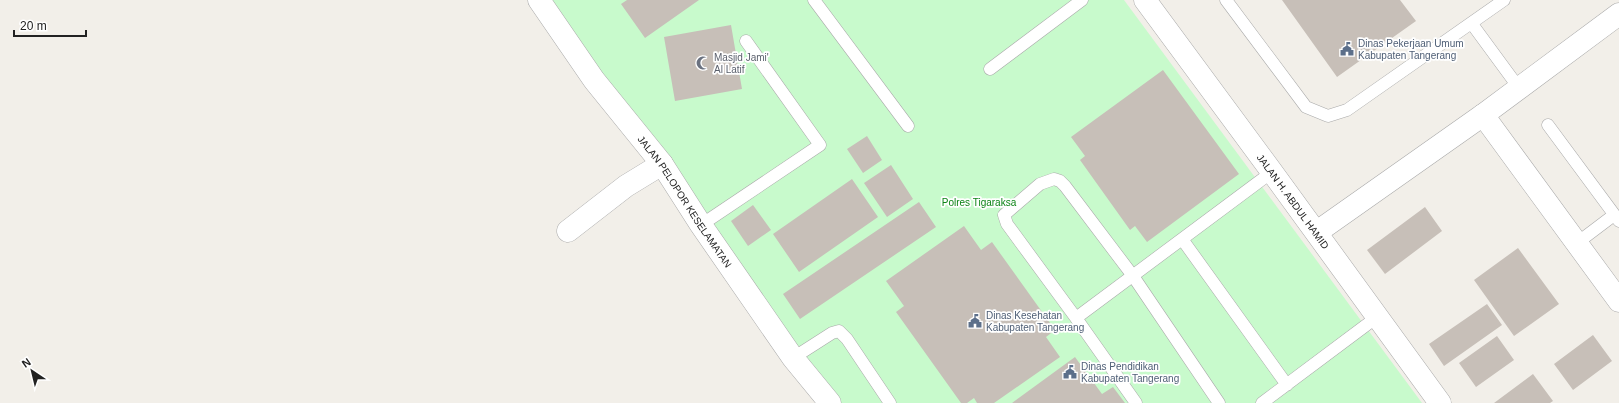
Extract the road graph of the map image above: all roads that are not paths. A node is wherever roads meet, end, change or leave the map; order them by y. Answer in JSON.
{"nodes":[{"id":1,"x":539,"y":0,"type":"edge"},
{"id":2,"x":814,"y":0,"type":"edge"},
{"id":3,"x":1082,"y":0,"type":"edge"},
{"id":4,"x":1145,"y":0,"type":"edge"},
{"id":5,"x":1226,"y":0,"type":"edge"},
{"id":6,"x":1504,"y":0,"type":"edge"},
{"id":7,"x":1619,"y":14,"type":"edge"},
{"id":8,"x":1472,"y":24,"type":"junction"},
{"id":9,"x":746,"y":41,"type":"dead end"},
{"id":10,"x":990,"y":69,"type":"dead end"},
{"id":11,"x":1519,"y":88,"type":"junction"},
{"id":12,"x":1483,"y":115,"type":"junction"},
{"id":13,"x":1548,"y":124,"type":"dead end"},
{"id":14,"x":908,"y":126,"type":"dead end"},
{"id":15,"x":662,"y":164,"type":"junction"},
{"id":16,"x":1272,"y":172,"type":"junction"},
{"id":17,"x":1617,"y":218,"type":"edge"},
{"id":18,"x":702,"y":225,"type":"junction"},
{"id":19,"x":568,"y":231,"type":"dead end"},
{"id":20,"x":1317,"y":232,"type":"junction"},
{"id":21,"x":1182,"y":239,"type":"junction"},
{"id":22,"x":1577,"y":243,"type":"junction"},
{"id":23,"x":1133,"y":276,"type":"junction"},
{"id":24,"x":1619,"y":301,"type":"edge"},
{"id":25,"x":1377,"y":317,"type":"junction"},
{"id":26,"x":1076,"y":318,"type":"junction"},
{"id":27,"x":793,"y":358,"type":"junction"},
{"id":28,"x":1287,"y":385,"type":"junction"},
{"id":29,"x":830,"y":403,"type":"edge"},
{"id":30,"x":890,"y":403,"type":"edge"},
{"id":31,"x":1136,"y":403,"type":"edge"},
{"id":32,"x":1219,"y":403,"type":"edge"},
{"id":33,"x":1262,"y":403,"type":"edge"},
{"id":34,"x":1440,"y":403,"type":"edge"}],
"edges":[{"from":1,"to":15,"type":"street","name":"JALAN PELOPOR KESELAMATAN"},
{"from":2,"to":14,"type":"lane"},
{"from":3,"to":10,"type":"lane"},
{"from":4,"to":16,"type":"street","name":"JALAN H. ABDUL HAMID"},
{"from":5,"to":8,"type":"lane"},
{"from":6,"to":8,"type":"lane"},
{"from":7,"to":11,"type":"street"},
{"from":8,"to":11,"type":"lane"},
{"from":9,"to":18,"type":"lane"},
{"from":11,"to":12,"type":"street"},
{"from":12,"to":20,"type":"street"},
{"from":12,"to":22,"type":"street"},
{"from":13,"to":17,"type":"lane"},
{"from":15,"to":18,"type":"street","name":"JALAN PELOPOR KESELAMATAN"},
{"from":15,"to":19,"type":"street"},
{"from":16,"to":20,"type":"street","name":"JALAN H. ABDUL HAMID"},
{"from":16,"to":21,"type":"lane"},
{"from":17,"to":22,"type":"lane"},
{"from":18,"to":27,"type":"street","name":"JALAN PELOPOR KESELAMATAN"},
{"from":20,"to":25,"type":"street","name":"JALAN H. ABDUL HAMID"},
{"from":21,"to":23,"type":"lane"},
{"from":21,"to":28,"type":"lane"},
{"from":22,"to":24,"type":"street"},
{"from":23,"to":26,"type":"lane"},
{"from":23,"to":26,"type":"lane"},
{"from":23,"to":32,"type":"lane"},
{"from":25,"to":28,"type":"lane"},
{"from":25,"to":34,"type":"street","name":"JALAN H. ABDUL HAMID"},
{"from":26,"to":31,"type":"lane"},
{"from":27,"to":29,"type":"street","name":"JALAN PELOPOR KESELAMATAN"},
{"from":27,"to":30,"type":"lane"},
{"from":28,"to":33,"type":"lane"}]}
